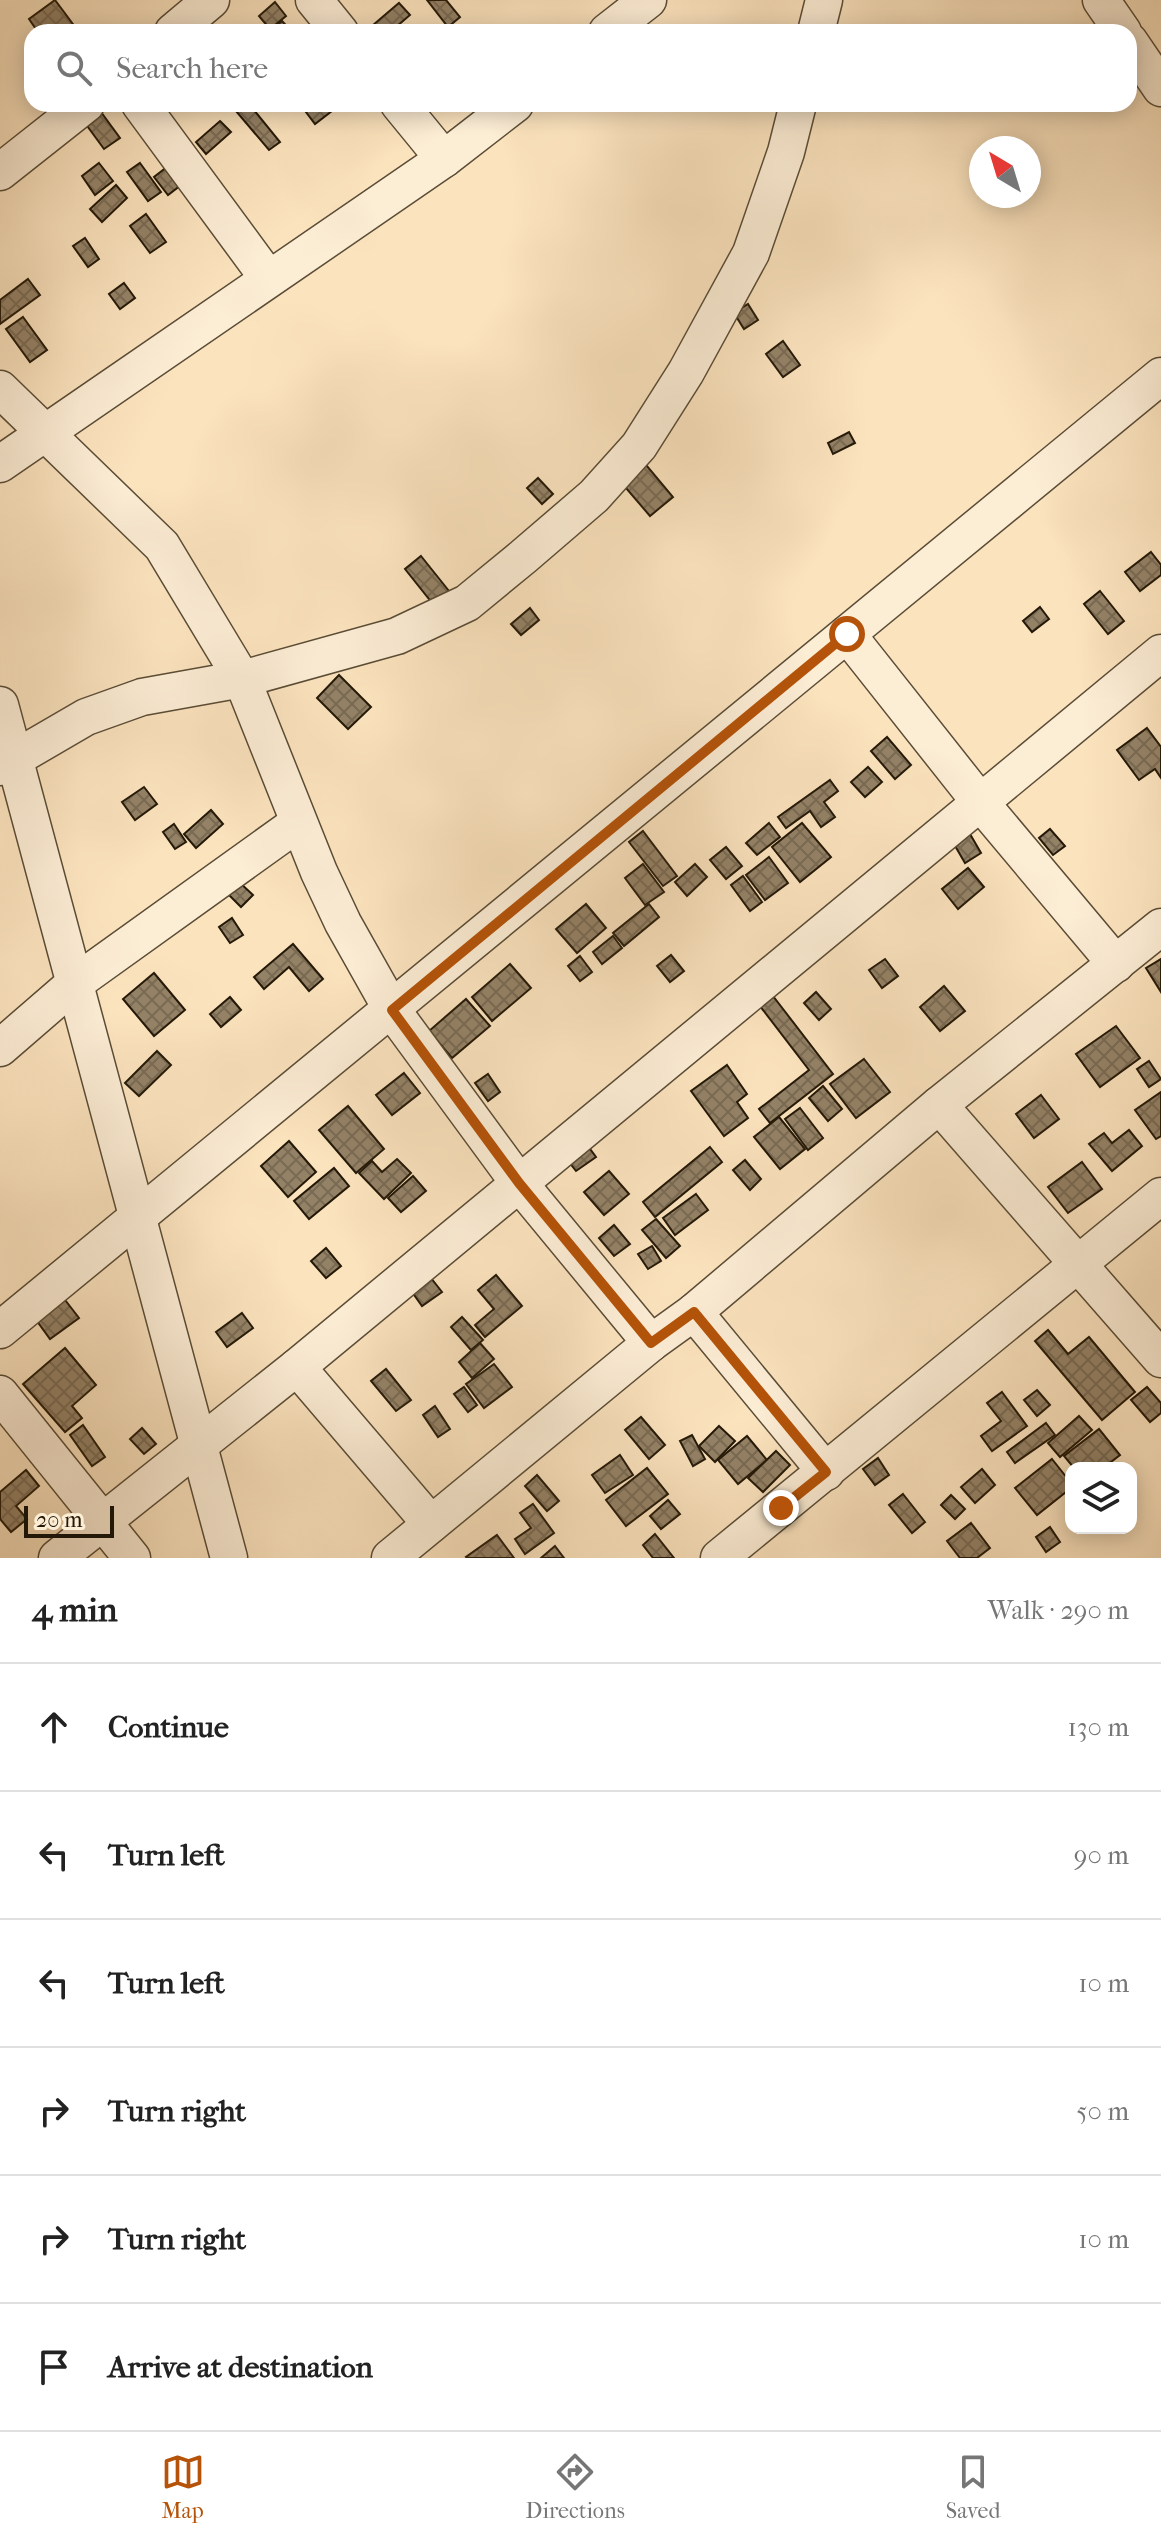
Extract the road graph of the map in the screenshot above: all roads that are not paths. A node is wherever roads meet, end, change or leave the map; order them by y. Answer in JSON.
{"nodes":[{"id":1,"x":211,"y":0,"type":"edge"},
{"id":2,"x":314,"y":0,"type":"edge"},
{"id":3,"x":648,"y":0,"type":"edge"},
{"id":4,"x":824,"y":0,"type":"edge"},
{"id":5,"x":1101,"y":0,"type":"edge"},
{"id":6,"x":182,"y":24,"type":"edge"},
{"id":7,"x":334,"y":24,"type":"edge"},
{"id":8,"x":617,"y":24,"type":"edge"},
{"id":9,"x":818,"y":24,"type":"edge"},
{"id":10,"x":1118,"y":24,"type":"edge"},
{"id":11,"x":1137,"y":53,"type":"edge"},
{"id":12,"x":1161,"y":88,"type":"edge"},
{"id":13,"x":76,"y":112,"type":"edge"},
{"id":14,"x":146,"y":112,"type":"edge"},
{"id":15,"x":406,"y":112,"type":"edge"},
{"id":16,"x":505,"y":112,"type":"edge"},
{"id":17,"x":796,"y":112,"type":"edge"},
{"id":18,"x":444,"y":159,"type":"junction"},
{"id":19,"x":0,"y":172,"type":"edge"},
{"id":20,"x":268,"y":278,"type":"junction"},
{"id":21,"x":1161,"y":376,"type":"edge"},
{"id":22,"x":0,"y":389,"type":"edge"},
{"id":23,"x":42,"y":433,"type":"junction"},
{"id":24,"x":0,"y":464,"type":"edge"},
{"id":25,"x":847,"y":634,"type":"junction"},
{"id":26,"x":1161,"y":653,"type":"edge"},
{"id":27,"x":242,"y":679,"type":"junction"},
{"id":28,"x":0,"y":705,"type":"edge"},
{"id":29,"x":8,"y":761,"type":"edge"},
{"id":30,"x":980,"y":802,"type":"junction"},
{"id":31,"x":298,"y":823,"type":"junction"},
{"id":32,"x":1161,"y":927,"type":"edge"},
{"id":33,"x":1116,"y":964,"type":"junction"},
{"id":34,"x":75,"y":983,"type":"junction"},
{"id":35,"x":392,"y":1010,"type":"junction"},
{"id":36,"x":0,"y":1048,"type":"edge"},
{"id":37,"x":939,"y":1105,"type":"junction"},
{"id":38,"x":519,"y":1183,"type":"junction"},
{"id":39,"x":1161,"y":1196,"type":"edge"},
{"id":40,"x":138,"y":1216,"type":"junction"},
{"id":41,"x":1076,"y":1263,"type":"junction"},
{"id":42,"x":694,"y":1312,"type":"junction"},
{"id":43,"x":0,"y":1330,"type":"edge"},
{"id":44,"x":651,"y":1343,"type":"junction"},
{"id":45,"x":1161,"y":1359,"type":"edge"},
{"id":46,"x":297,"y":1367,"type":"junction"},
{"id":47,"x":0,"y":1394,"type":"edge"},
{"id":48,"x":200,"y":1446,"type":"junction"},
{"id":49,"x":826,"y":1472,"type":"junction"},
{"id":50,"x":102,"y":1522,"type":"junction"},
{"id":51,"x":431,"y":1524,"type":"junction"},
{"id":52,"x":756,"y":1547,"type":"edge"},
{"id":53,"x":57,"y":1558,"type":"edge"},
{"id":54,"x":132,"y":1558,"type":"edge"},
{"id":55,"x":229,"y":1558,"type":"edge"},
{"id":56,"x":390,"y":1558,"type":"edge"},
{"id":57,"x":719,"y":1558,"type":"edge"}],
"edges":[{"from":1,"to":6,"type":"street"},
{"from":2,"to":7,"type":"street"},
{"from":3,"to":8,"type":"street"},
{"from":4,"to":9,"type":"street"},
{"from":5,"to":10,"type":"street"},
{"from":11,"to":12,"type":"street"},
{"from":13,"to":19,"type":"street"},
{"from":14,"to":20,"type":"street"},
{"from":15,"to":18,"type":"street"},
{"from":16,"to":18,"type":"street"},
{"from":17,"to":27,"type":"street"},
{"from":18,"to":20,"type":"street"},
{"from":20,"to":23,"type":"street"},
{"from":21,"to":25,"type":"street"},
{"from":22,"to":23,"type":"street"},
{"from":23,"to":24,"type":"street"},
{"from":23,"to":27,"type":"street"},
{"from":25,"to":30,"type":"street"},
{"from":25,"to":35,"type":"street"},
{"from":26,"to":30,"type":"street"},
{"from":27,"to":29,"type":"street"},
{"from":27,"to":31,"type":"street"},
{"from":28,"to":29,"type":"street"},
{"from":29,"to":34,"type":"street"},
{"from":30,"to":33,"type":"street"},
{"from":30,"to":38,"type":"street"},
{"from":31,"to":34,"type":"street"},
{"from":31,"to":35,"type":"street"},
{"from":32,"to":33,"type":"street"},
{"from":33,"to":37,"type":"street"},
{"from":34,"to":36,"type":"street"},
{"from":34,"to":40,"type":"street"},
{"from":35,"to":38,"type":"street"},
{"from":35,"to":40,"type":"street"},
{"from":37,"to":41,"type":"street"},
{"from":37,"to":42,"type":"street"},
{"from":38,"to":44,"type":"street"},
{"from":38,"to":46,"type":"street"},
{"from":39,"to":41,"type":"street"},
{"from":40,"to":43,"type":"street"},
{"from":40,"to":48,"type":"street"},
{"from":41,"to":45,"type":"street"},
{"from":41,"to":49,"type":"street"},
{"from":42,"to":44,"type":"street"},
{"from":42,"to":49,"type":"street"},
{"from":44,"to":51,"type":"street"},
{"from":46,"to":48,"type":"street"},
{"from":46,"to":51,"type":"street"},
{"from":47,"to":50,"type":"street"},
{"from":48,"to":50,"type":"street"},
{"from":48,"to":55,"type":"street"},
{"from":49,"to":52,"type":"street"},
{"from":50,"to":53,"type":"street"},
{"from":50,"to":54,"type":"street"},
{"from":51,"to":56,"type":"street"},
{"from":52,"to":57,"type":"street"}]}
